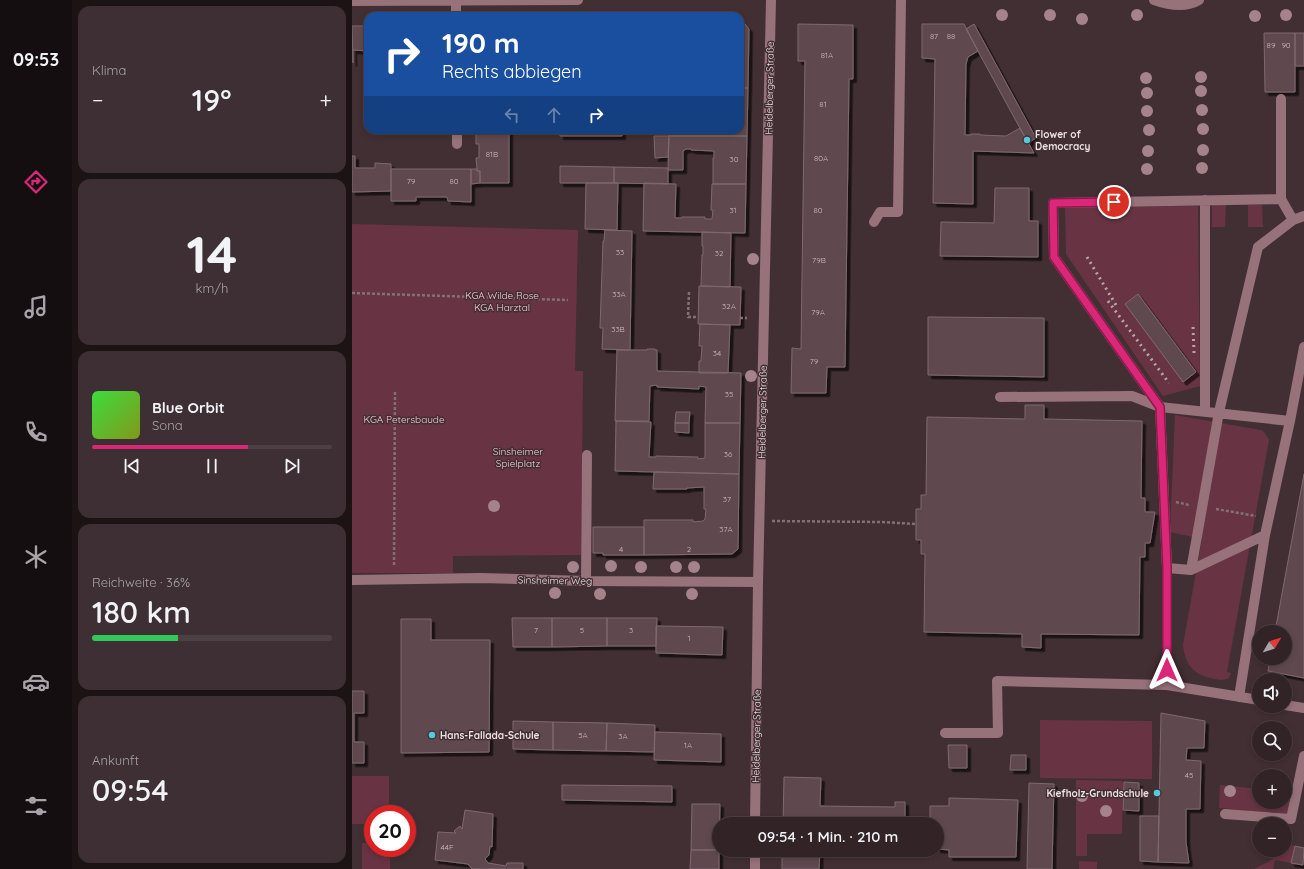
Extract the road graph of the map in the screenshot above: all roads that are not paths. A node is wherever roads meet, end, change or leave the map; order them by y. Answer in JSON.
{"nodes":[{"id":1,"x":578,"y":0,"type":"edge"},
{"id":2,"x":771,"y":0,"type":"edge"},
{"id":3,"x":901,"y":0,"type":"edge"},
{"id":4,"x":1154,"y":0,"type":"edge"},
{"id":5,"x":1199,"y":0,"type":"edge"},
{"id":6,"x":352,"y":1,"type":"edge"},
{"id":7,"x":456,"y":1,"type":"junction"},
{"id":8,"x":456,"y":12,"type":"edge"},
{"id":9,"x":1281,"y":99,"type":"dead end"},
{"id":10,"x":457,"y":134,"type":"edge"},
{"id":11,"x":457,"y":144,"type":"dead end"},
{"id":12,"x":1281,"y":199,"type":"junction"},
{"id":13,"x":1205,"y":200,"type":"junction"},
{"id":14,"x":1304,"y":216,"type":"edge"},
{"id":15,"x":1293,"y":220,"type":"junction"},
{"id":16,"x":874,"y":222,"type":"dead end"},
{"id":17,"x":1304,"y":347,"type":"edge"},
{"id":18,"x":1000,"y":397,"type":"dead end"},
{"id":19,"x":1160,"y":407,"type":"junction"},
{"id":20,"x":1205,"y":411,"type":"junction"},
{"id":21,"x":1219,"y":412,"type":"junction"},
{"id":22,"x":1290,"y":421,"type":"junction"},
{"id":23,"x":587,"y":455,"type":"dead end"},
{"id":24,"x":1265,"y":535,"type":"junction"},
{"id":25,"x":1167,"y":568,"type":"junction"},
{"id":26,"x":1191,"y":570,"type":"junction"},
{"id":27,"x":352,"y":580,"type":"edge"},
{"id":28,"x":586,"y":581,"type":"junction"},
{"id":29,"x":758,"y":582,"type":"junction"},
{"id":30,"x":1166,"y":685,"type":"junction"},
{"id":31,"x":1239,"y":697,"type":"junction"},
{"id":32,"x":1252,"y":699,"type":"edge"},
{"id":33,"x":1292,"y":706,"type":"edge"},
{"id":34,"x":1304,"y":708,"type":"edge"},
{"id":35,"x":945,"y":734,"type":"dead end"},
{"id":36,"x":1304,"y":756,"type":"edge"},
{"id":37,"x":1225,"y":814,"type":"dead end"},
{"id":38,"x":755,"y":817,"type":"edge"},
{"id":39,"x":755,"y":857,"type":"edge"},
{"id":40,"x":755,"y":869,"type":"edge"}],
"edges":[{"from":1,"to":7,"type":"street"},
{"from":2,"to":29,"type":"street","name":"Heidelberger Straße"},
{"from":3,"to":16,"type":"street"},
{"from":4,"to":5,"type":"street"},
{"from":6,"to":7,"type":"street"},
{"from":7,"to":8,"type":"street"},
{"from":9,"to":12,"type":"street"},
{"from":10,"to":11,"type":"street"},
{"from":12,"to":13,"type":"street"},
{"from":12,"to":15,"type":"street"},
{"from":13,"to":19,"type":"street"},
{"from":13,"to":20,"type":"street"},
{"from":14,"to":15,"type":"street"},
{"from":15,"to":21,"type":"street"},
{"from":17,"to":22,"type":"street"},
{"from":18,"to":19,"type":"street"},
{"from":19,"to":20,"type":"street"},
{"from":19,"to":25,"type":"street"},
{"from":20,"to":21,"type":"street"},
{"from":21,"to":22,"type":"street"},
{"from":21,"to":26,"type":"street"},
{"from":22,"to":24,"type":"street"},
{"from":23,"to":28,"type":"street"},
{"from":24,"to":26,"type":"street"},
{"from":24,"to":31,"type":"street"},
{"from":25,"to":26,"type":"street"},
{"from":25,"to":30,"type":"street"},
{"from":27,"to":28,"type":"street","name":"Sinsheimer Weg"},
{"from":28,"to":29,"type":"street","name":"Sinsheimer Weg"},
{"from":29,"to":38,"type":"street","name":"Heidelberger Straße"},
{"from":30,"to":31,"type":"street"},
{"from":30,"to":35,"type":"street"},
{"from":31,"to":32,"type":"street"},
{"from":33,"to":34,"type":"street"},
{"from":36,"to":37,"type":"street"},
{"from":39,"to":40,"type":"street"}]}
